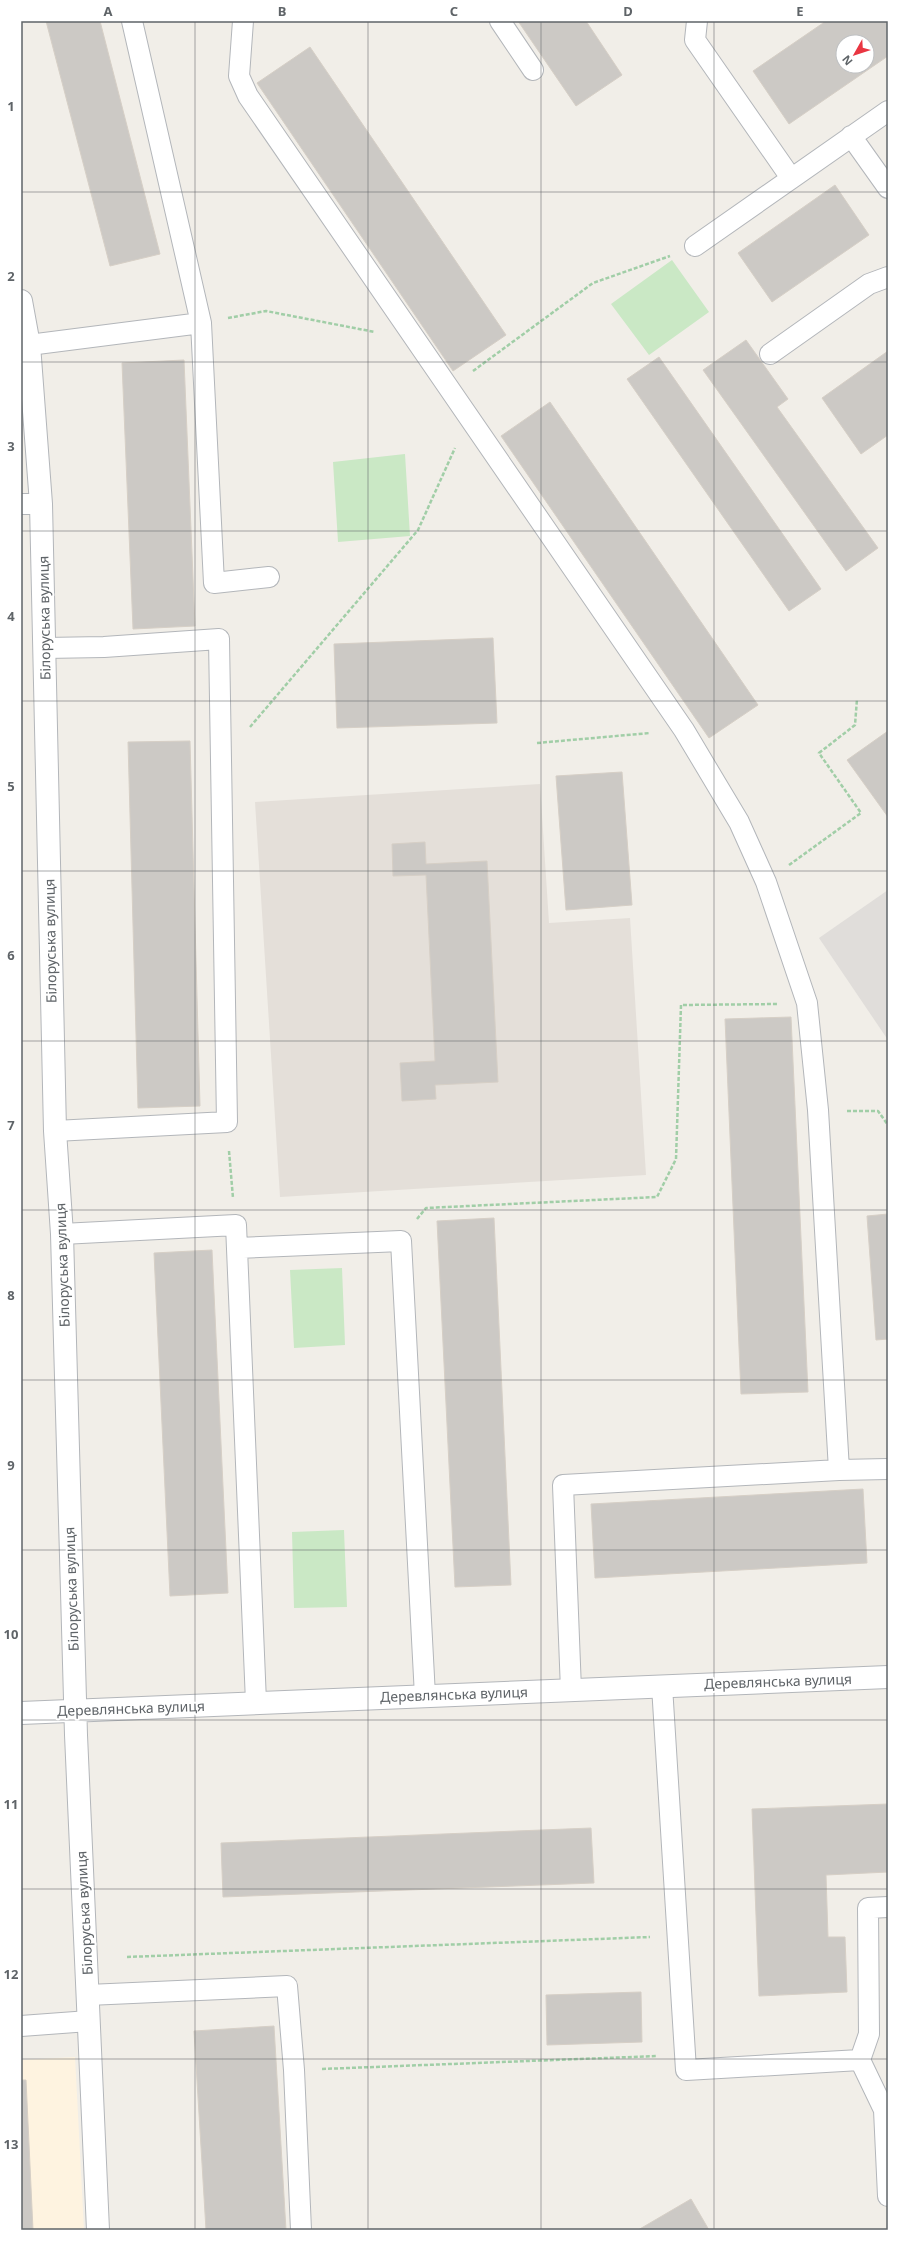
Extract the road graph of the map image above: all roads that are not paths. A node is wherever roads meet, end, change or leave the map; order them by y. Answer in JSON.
{"nodes":[{"id":1,"x":132,"y":21,"type":"edge"},
{"id":2,"x":243,"y":21,"type":"edge"},
{"id":3,"x":500,"y":21,"type":"edge"},
{"id":4,"x":697,"y":21,"type":"edge"},
{"id":5,"x":533,"y":70,"type":"dead end"},
{"id":6,"x":888,"y":110,"type":"edge"},
{"id":7,"x":851,"y":136,"type":"junction"},
{"id":8,"x":790,"y":178,"type":"junction"},
{"id":9,"x":888,"y":188,"type":"edge"},
{"id":10,"x":695,"y":246,"type":"road end"},
{"id":11,"x":888,"y":277,"type":"edge"},
{"id":12,"x":21,"y":301,"type":"edge"},
{"id":13,"x":201,"y":323,"type":"junction"},
{"id":14,"x":29,"y":345,"type":"junction"},
{"id":15,"x":770,"y":354,"type":"dead end"},
{"id":16,"x":31,"y":504,"type":"edge"},
{"id":17,"x":269,"y":577,"type":"dead end"},
{"id":18,"x":45,"y":648,"type":"junction"},
{"id":19,"x":55,"y":1131,"type":"junction"},
{"id":20,"x":62,"y":1234,"type":"junction"},
{"id":21,"x":237,"y":1248,"type":"junction"},
{"id":22,"x":888,"y":1469,"type":"edge"},
{"id":23,"x":839,"y":1470,"type":"junction"},
{"id":24,"x":888,"y":1677,"type":"edge"},
{"id":25,"x":662,"y":1686,"type":"junction"},
{"id":26,"x":571,"y":1690,"type":"junction"},
{"id":27,"x":425,"y":1696,"type":"junction"},
{"id":28,"x":256,"y":1702,"type":"junction"},
{"id":29,"x":76,"y":1709,"type":"junction"},
{"id":30,"x":21,"y":1713,"type":"edge"},
{"id":31,"x":888,"y":1907,"type":"edge"},
{"id":32,"x":88,"y":1995,"type":"junction"},
{"id":33,"x":89,"y":2021,"type":"junction"},
{"id":34,"x":21,"y":2026,"type":"edge"},
{"id":35,"x":860,"y":2060,"type":"junction"},
{"id":36,"x":888,"y":2196,"type":"edge"},
{"id":37,"x":98,"y":2230,"type":"edge"},
{"id":38,"x":301,"y":2230,"type":"edge"}],
"edges":[{"from":1,"to":13,"type":"lane"},
{"from":2,"to":23,"type":"lane"},
{"from":3,"to":5,"type":"lane"},
{"from":4,"to":8,"type":"lane"},
{"from":6,"to":7,"type":"lane"},
{"from":7,"to":8,"type":"lane"},
{"from":7,"to":9,"type":"lane"},
{"from":8,"to":10,"type":"lane"},
{"from":11,"to":15,"type":"lane"},
{"from":12,"to":14,"type":"street","name":"Білоруська вулиця"},
{"from":13,"to":14,"type":"lane"},
{"from":13,"to":17,"type":"lane"},
{"from":14,"to":16,"type":"street","name":"Білоруська вулиця"},
{"from":16,"to":18,"type":"street","name":"Білоруська вулиця"},
{"from":18,"to":19,"type":"street","name":"Білоруська вулиця"},
{"from":18,"to":19,"type":"lane"},
{"from":19,"to":20,"type":"street","name":"Білоруська вулиця"},
{"from":20,"to":21,"type":"lane"},
{"from":20,"to":29,"type":"street","name":"Білоруська вулиця"},
{"from":21,"to":27,"type":"lane"},
{"from":21,"to":28,"type":"lane"},
{"from":22,"to":23,"type":"lane"},
{"from":23,"to":26,"type":"lane"},
{"from":24,"to":25,"type":"street","name":"Деревлянська вулиця"},
{"from":25,"to":26,"type":"street","name":"Деревлянська вулиця"},
{"from":25,"to":35,"type":"lane"},
{"from":26,"to":27,"type":"street","name":"Деревлянська вулиця"},
{"from":27,"to":28,"type":"street","name":"Деревлянська вулиця"},
{"from":28,"to":29,"type":"street","name":"Деревлянська вулиця"},
{"from":29,"to":30,"type":"street","name":"Деревлянська вулиця"},
{"from":29,"to":32,"type":"street","name":"Білоруська вулиця"},
{"from":31,"to":35,"type":"lane"},
{"from":32,"to":33,"type":"street","name":"Білоруська вулиця"},
{"from":32,"to":38,"type":"lane"},
{"from":33,"to":34,"type":"lane"},
{"from":33,"to":37,"type":"street","name":"Білоруська вулиця"},
{"from":35,"to":36,"type":"lane"}]}
